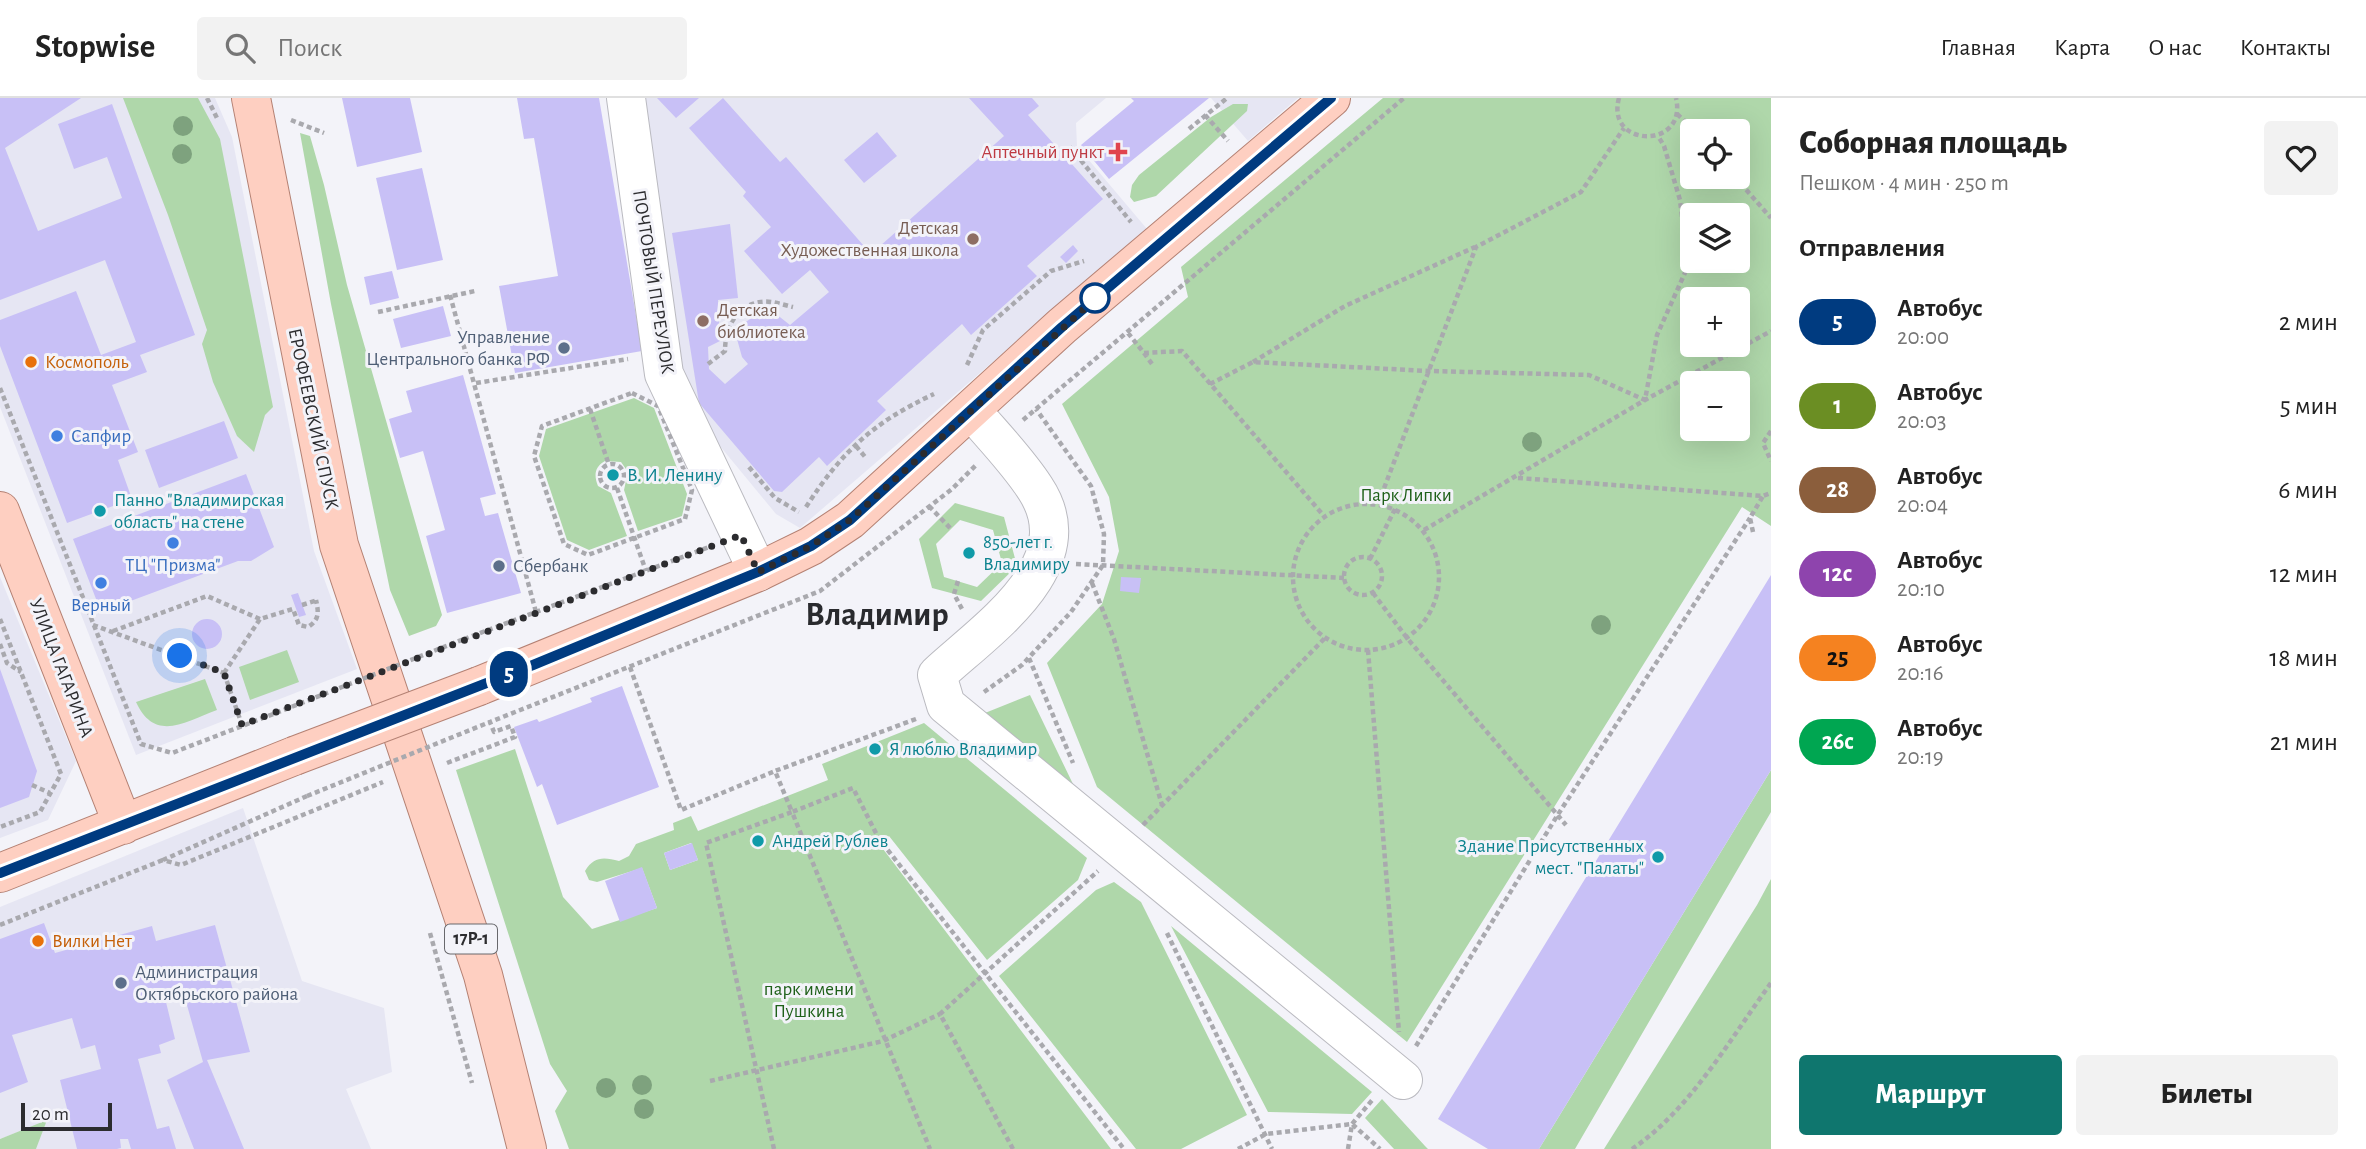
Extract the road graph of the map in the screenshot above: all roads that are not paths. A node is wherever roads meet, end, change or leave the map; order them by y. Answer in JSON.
{"nodes":[{"id":1,"x":251,"y":98,"type":"edge"},
{"id":2,"x":626,"y":98,"type":"edge"},
{"id":3,"x":1331,"y":98,"type":"edge"},
{"id":4,"x":957,"y":392,"type":"junction"},
{"id":5,"x":0,"y":511,"type":"edge"},
{"id":6,"x":758,"y":572,"type":"junction"},
{"id":7,"x":123,"y":825,"type":"junction"},
{"id":8,"x":0,"y":873,"type":"edge"},
{"id":9,"x":1400,"y":1072,"type":"road end"},
{"id":10,"x":527,"y":1149,"type":"edge"}],
"edges":[{"from":1,"to":10,"type":"main road","name":"ЕРОФЕЕВСКИЙ СПУСК","number":"17Р-1"},
{"from":2,"to":6,"type":"street","name":"ПОЧТОВЫЙ ПЕРЕУЛОК"},
{"from":3,"to":4,"type":"main road"},
{"from":4,"to":6,"type":"main road"},
{"from":4,"to":9,"type":"street"},
{"from":5,"to":7,"type":"main road","name":"УЛИЦА ГАГАРИНА"},
{"from":6,"to":7,"type":"main road","bridge":true},
{"from":7,"to":8,"type":"main road"}]}
